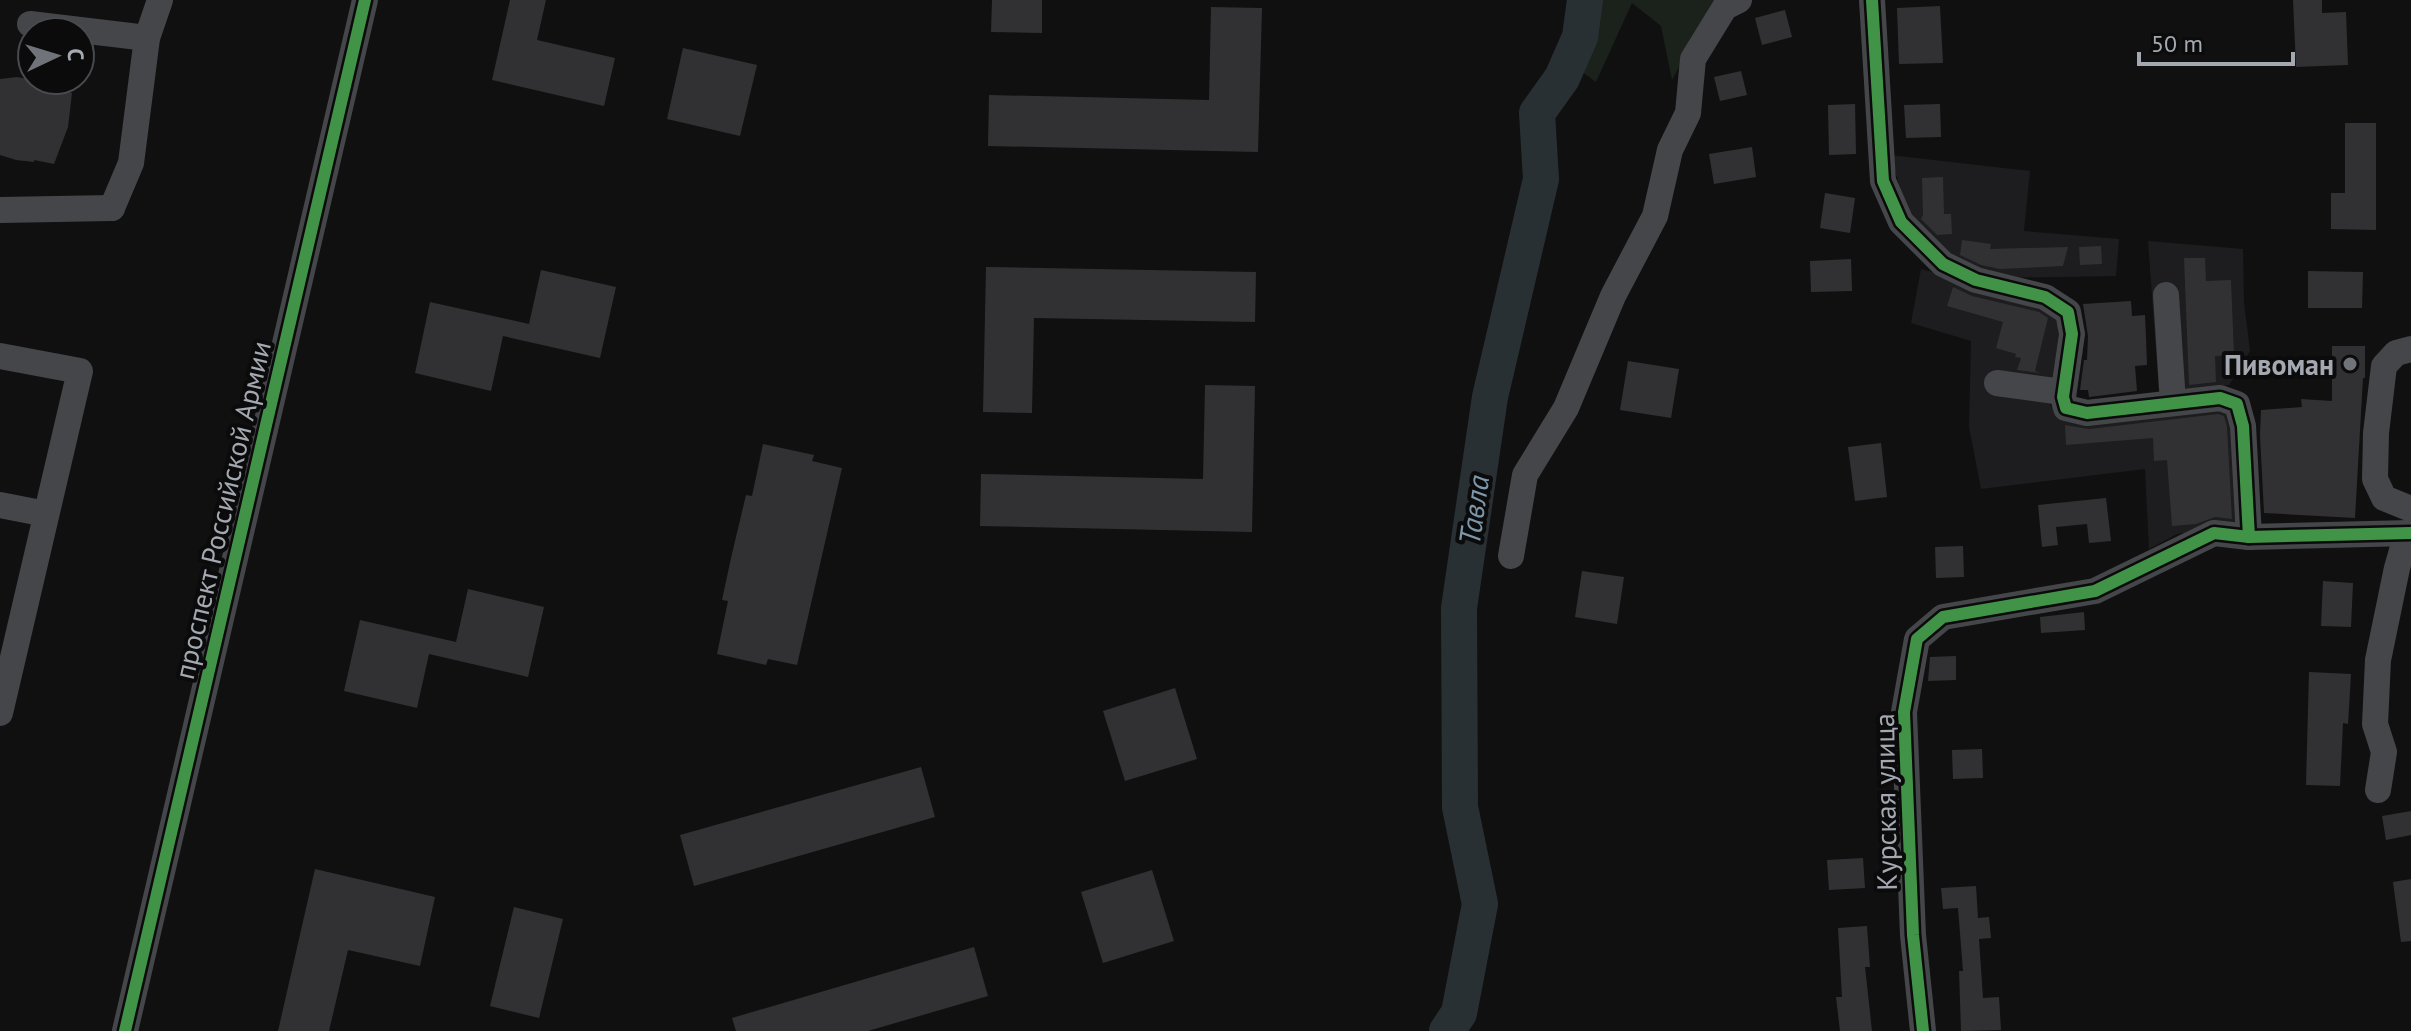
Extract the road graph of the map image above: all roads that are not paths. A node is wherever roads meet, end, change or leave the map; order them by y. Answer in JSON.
{"nodes":[{"id":1,"x":160,"y":0,"type":"edge"},
{"id":2,"x":365,"y":0,"type":"edge"},
{"id":3,"x":1739,"y":0,"type":"edge"},
{"id":4,"x":1872,"y":0,"type":"edge"},
{"id":5,"x":96,"y":32,"type":"edge"},
{"id":6,"x":147,"y":38,"type":"junction"},
{"id":7,"x":0,"y":210,"type":"edge"},
{"id":8,"x":2166,"y":295,"type":"dead end"},
{"id":9,"x":2411,"y":349,"type":"edge"},
{"id":10,"x":0,"y":356,"type":"edge"},
{"id":11,"x":1997,"y":383,"type":"dead end"},
{"id":12,"x":2063,"y":392,"type":"junction"},
{"id":13,"x":2173,"y":403,"type":"junction"},
{"id":14,"x":0,"y":505,"type":"edge"},
{"id":15,"x":46,"y":514,"type":"junction"},
{"id":16,"x":2410,"y":525,"type":"edge"},
{"id":17,"x":2249,"y":537,"type":"junction"},
{"id":18,"x":1511,"y":556,"type":"dead end"},
{"id":19,"x":0,"y":713,"type":"edge"},
{"id":20,"x":2378,"y":790,"type":"dead end"},
{"id":21,"x":125,"y":1031,"type":"edge"},
{"id":22,"x":1923,"y":1031,"type":"edge"}],
"edges":[{"from":1,"to":6,"type":"street"},
{"from":2,"to":21,"type":"street","name":"проспект Российской Армии"},
{"from":3,"to":18,"type":"street"},
{"from":4,"to":12,"type":"street"},
{"from":5,"to":6,"type":"street"},
{"from":6,"to":7,"type":"street"},
{"from":8,"to":13,"type":"street"},
{"from":9,"to":16,"type":"street"},
{"from":10,"to":15,"type":"street"},
{"from":11,"to":12,"type":"street"},
{"from":12,"to":13,"type":"street"},
{"from":13,"to":17,"type":"street"},
{"from":14,"to":15,"type":"street"},
{"from":15,"to":19,"type":"street"},
{"from":16,"to":17,"type":"street","name":"Курская улица"},
{"from":16,"to":20,"type":"street"},
{"from":17,"to":22,"type":"street","name":"Курская улица"}]}
